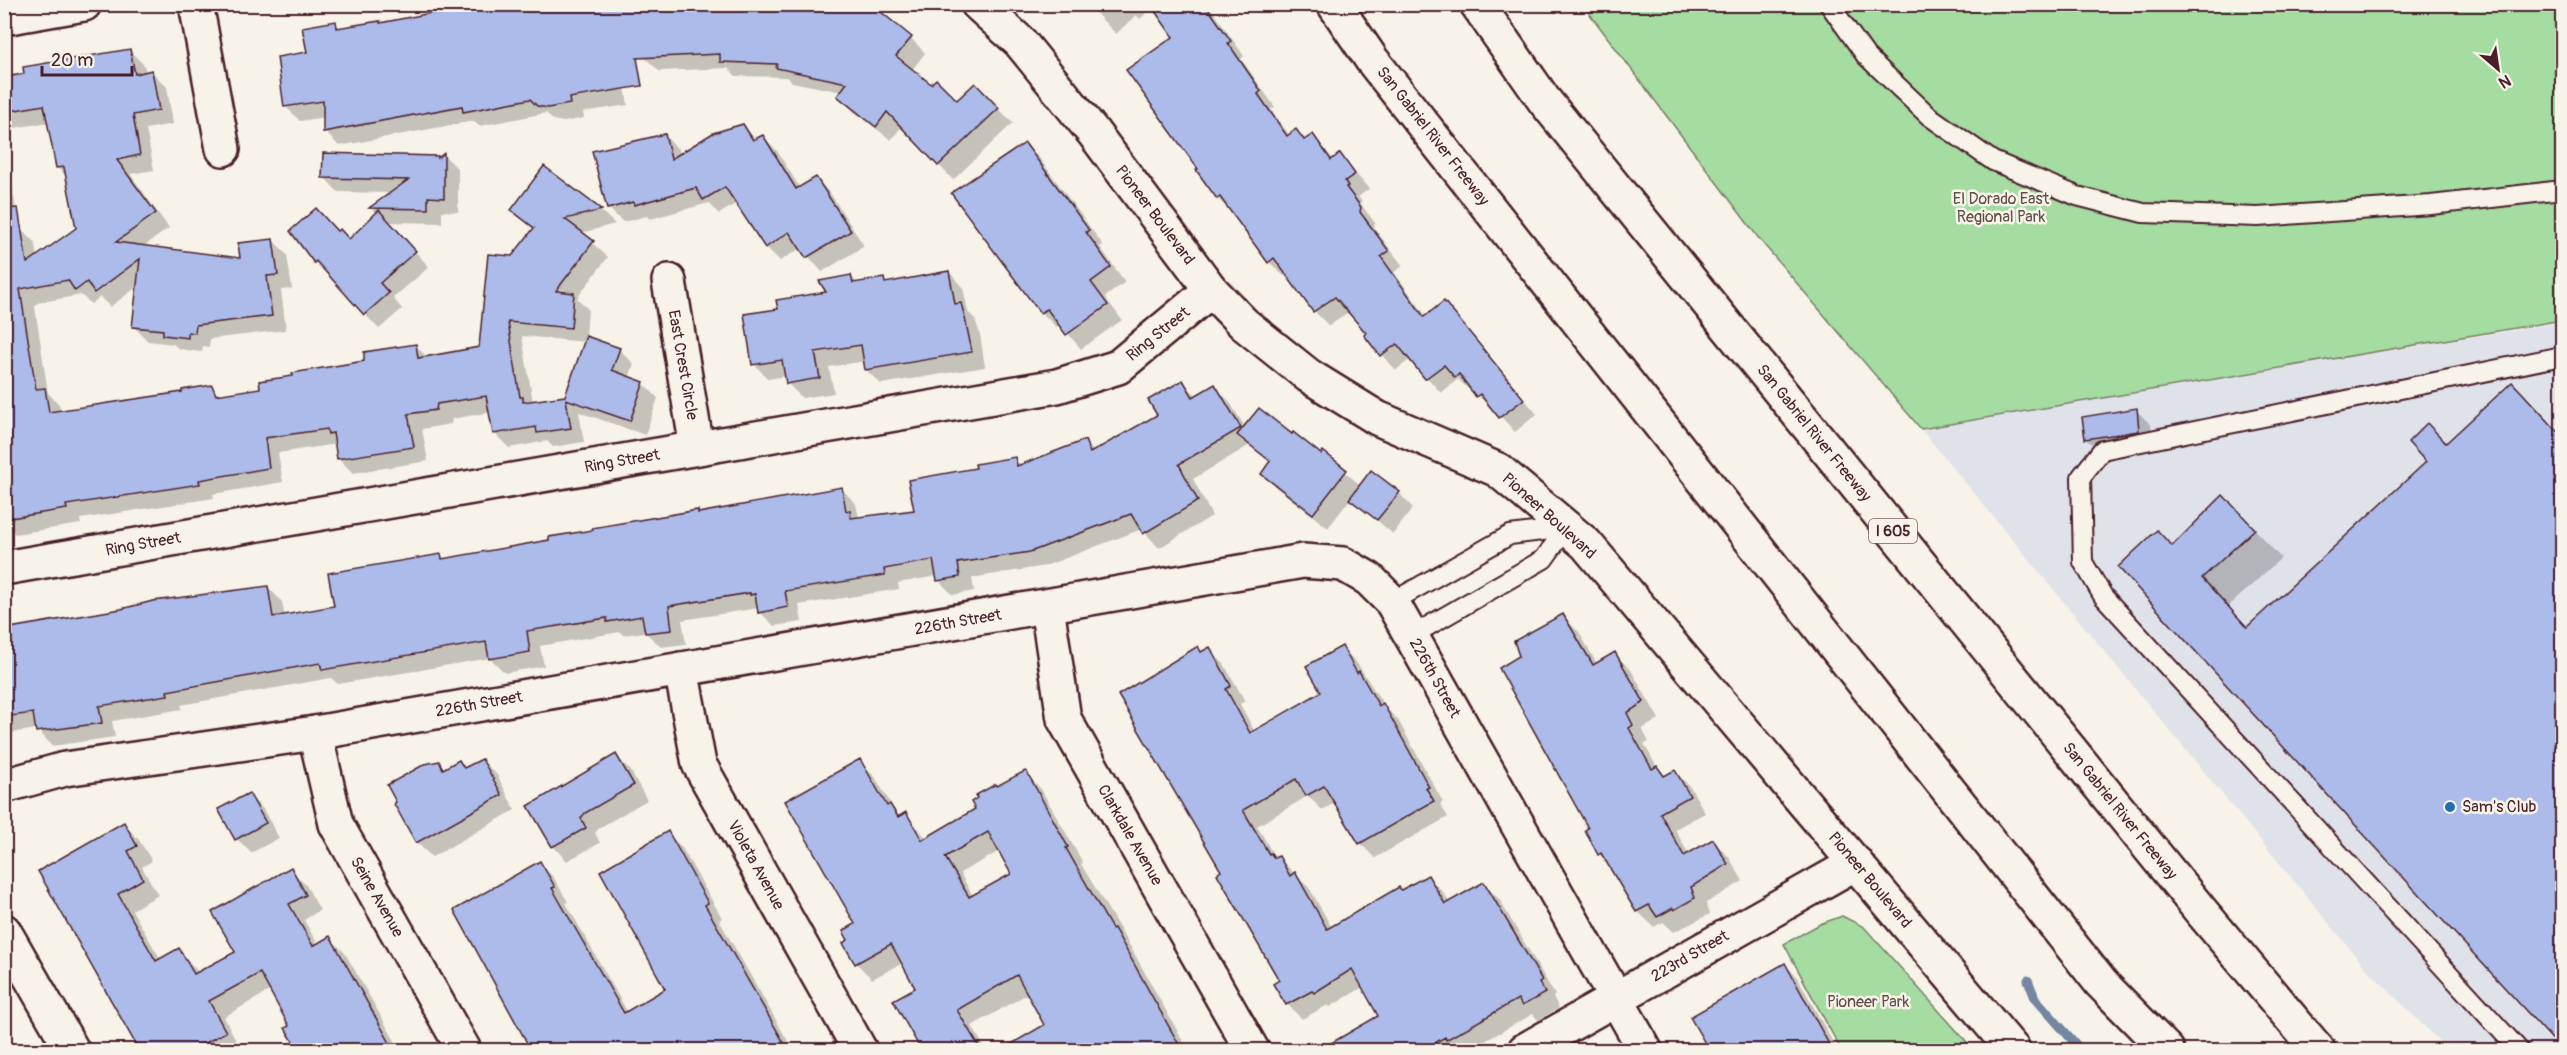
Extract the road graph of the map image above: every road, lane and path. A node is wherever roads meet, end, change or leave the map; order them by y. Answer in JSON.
{"nodes":[{"id":1,"x":84,"y":4,"type":"edge"},
{"id":2,"x":196,"y":4,"type":"edge"},
{"id":3,"x":978,"y":4,"type":"edge"},
{"id":4,"x":1334,"y":4,"type":"edge"},
{"id":5,"x":1477,"y":4,"type":"edge"},
{"id":6,"x":1829,"y":4,"type":"edge"},
{"id":7,"x":4,"y":18,"type":"edge"},
{"id":8,"x":223,"y":149,"type":"dead end"},
{"id":9,"x":2562,"y":190,"type":"edge"},
{"id":10,"x":669,"y":281,"type":"dead end"},
{"id":11,"x":1211,"y":290,"type":"junction"},
{"id":12,"x":2562,"y":356,"type":"edge"},
{"id":13,"x":697,"y":448,"type":"junction"},
{"id":14,"x":1566,"y":528,"type":"junction"},
{"id":15,"x":4,"y":568,"type":"edge"},
{"id":16,"x":1392,"y":602,"type":"junction"},
{"id":17,"x":1047,"y":607,"type":"junction"},
{"id":18,"x":1411,"y":636,"type":"junction"},
{"id":19,"x":681,"y":669,"type":"junction"},
{"id":20,"x":315,"y":733,"type":"junction"},
{"id":21,"x":4,"y":786,"type":"edge"},
{"id":22,"x":1856,"y":862,"type":"junction"},
{"id":23,"x":4,"y":931,"type":"edge"},
{"id":24,"x":1616,"y":999,"type":"junction"},
{"id":25,"x":72,"y":1050,"type":"edge"},
{"id":26,"x":464,"y":1050,"type":"edge"},
{"id":27,"x":860,"y":1050,"type":"edge"},
{"id":28,"x":1252,"y":1050,"type":"edge"},
{"id":29,"x":1525,"y":1050,"type":"edge"},
{"id":30,"x":1645,"y":1050,"type":"edge"},
{"id":31,"x":2013,"y":1050,"type":"edge"},
{"id":32,"x":2167,"y":1050,"type":"edge"},
{"id":33,"x":2318,"y":1050,"type":"edge"},
{"id":34,"x":2519,"y":1050,"type":"edge"}],
"edges":[{"from":1,"to":7,"type":"main road"},
{"from":2,"to":8,"type":"main road"},
{"from":3,"to":11,"type":"main road","name":"Pioneer Boulevard"},
{"from":4,"to":32,"type":"main road","name":"San Gabriel River Freeway"},
{"from":5,"to":33,"type":"main road","name":"San Gabriel River Freeway","number":"I 605"},
{"from":6,"to":9,"type":"lane"},
{"from":10,"to":13,"type":"main road","name":"East Crest Circle"},
{"from":11,"to":13,"type":"main road","name":"Ring Street"},
{"from":11,"to":14,"type":"main road","name":"Pioneer Boulevard"},
{"from":12,"to":34,"type":"lane"},
{"from":13,"to":15,"type":"main road","name":"Ring Street"},
{"from":14,"to":16,"type":"lane"},
{"from":14,"to":18,"type":"lane"},
{"from":14,"to":22,"type":"main road","name":"Pioneer Boulevard"},
{"from":16,"to":17,"type":"main road","name":"226th Street"},
{"from":16,"to":18,"type":"main road","name":"226th Street"},
{"from":17,"to":19,"type":"main road","name":"226th Street"},
{"from":17,"to":28,"type":"main road","name":"Clarkdale Avenue"},
{"from":18,"to":24,"type":"main road","name":"226th Street"},
{"from":19,"to":20,"type":"main road","name":"226th Street"},
{"from":19,"to":27,"type":"main road","name":"Violeta Avenue"},
{"from":20,"to":21,"type":"main road","name":"226th Street"},
{"from":20,"to":26,"type":"main road","name":"Seine Avenue"},
{"from":22,"to":24,"type":"main road","name":"223rd Street"},
{"from":22,"to":31,"type":"main road","name":"Pioneer Boulevard"},
{"from":23,"to":25,"type":"main road"},
{"from":24,"to":29,"type":"main road","name":"223rd Street"},
{"from":24,"to":30,"type":"main road","name":"226th Street"}]}
